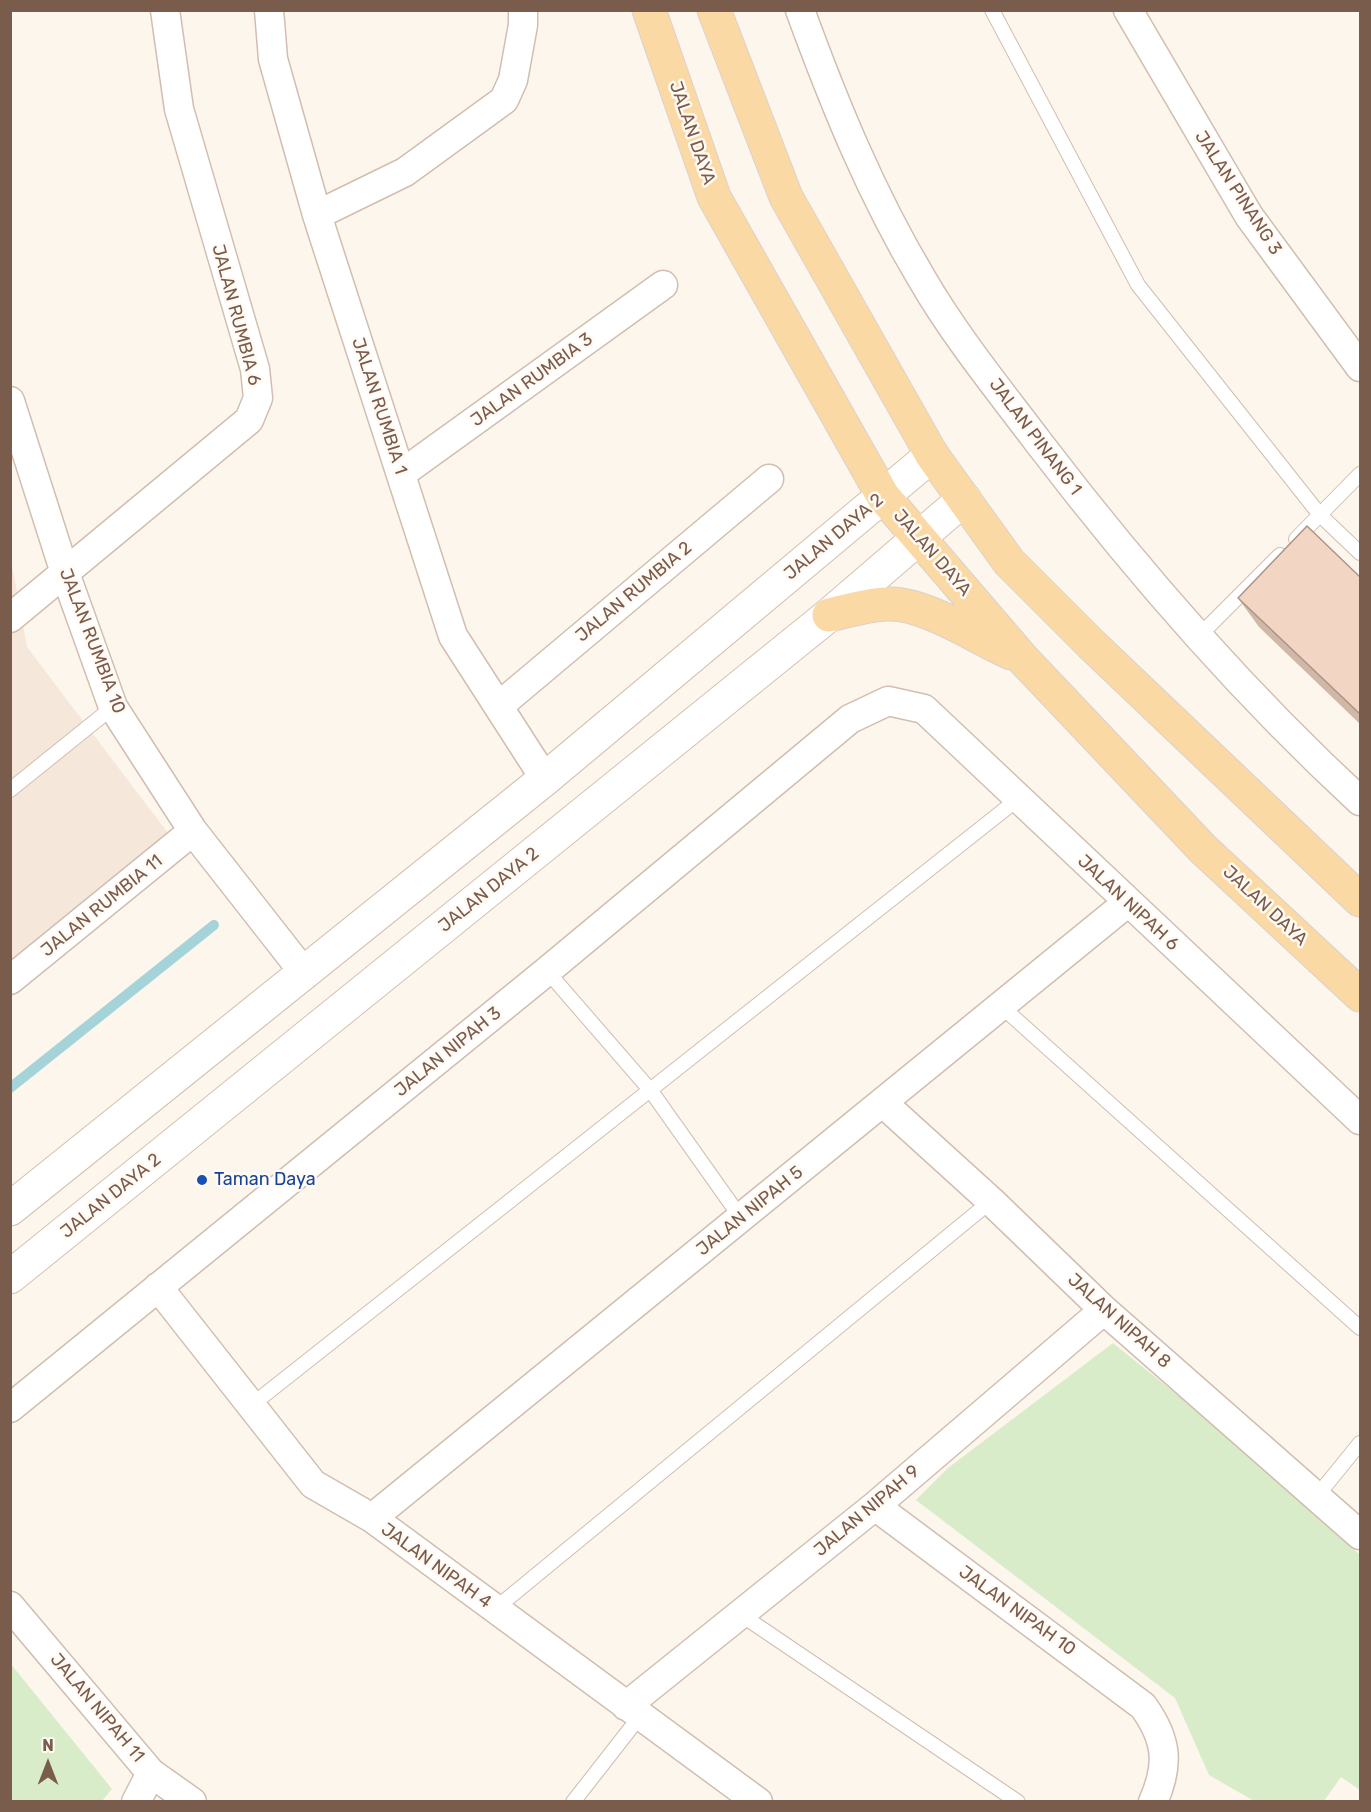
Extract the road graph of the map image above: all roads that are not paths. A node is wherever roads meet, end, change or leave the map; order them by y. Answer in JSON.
{"nodes":[{"id":1,"x":165,"y":10,"type":"edge"},
{"id":2,"x":269,"y":10,"type":"edge"},
{"id":3,"x":523,"y":10,"type":"edge"},
{"id":4,"x":649,"y":10,"type":"edge"},
{"id":5,"x":714,"y":10,"type":"edge"},
{"id":6,"x":992,"y":10,"type":"edge"},
{"id":7,"x":1128,"y":10,"type":"edge"},
{"id":8,"x":806,"y":11,"type":"edge"},
{"id":9,"x":317,"y":215,"type":"junction"},
{"id":10,"x":663,"y":285,"type":"dead end"},
{"id":11,"x":1360,"y":367,"type":"edge"},
{"id":12,"x":10,"y":400,"type":"edge"},
{"id":13,"x":932,"y":455,"type":"junction"},
{"id":14,"x":401,"y":474,"type":"junction"},
{"id":15,"x":1360,"y":474,"type":"edge"},
{"id":16,"x":769,"y":479,"type":"dead end"},
{"id":17,"x":883,"y":496,"type":"junction"},
{"id":18,"x":964,"y":499,"type":"junction"},
{"id":19,"x":1320,"y":515,"type":"junction"},
{"id":20,"x":918,"y":538,"type":"junction"},
{"id":21,"x":1360,"y":554,"type":"edge"},
{"id":22,"x":65,"y":573,"type":"junction"},
{"id":23,"x":829,"y":615,"type":"junction"},
{"id":24,"x":10,"y":618,"type":"edge"},
{"id":25,"x":1199,"y":636,"type":"junction"},
{"id":26,"x":1021,"y":657,"type":"junction"},
{"id":27,"x":888,"y":701,"type":"joint"},
{"id":28,"x":500,"y":705,"type":"junction"},
{"id":29,"x":113,"y":707,"type":"junction"},
{"id":30,"x":545,"y":779,"type":"junction"},
{"id":31,"x":10,"y":790,"type":"edge"},
{"id":32,"x":1018,"y":799,"type":"junction"},
{"id":33,"x":1360,"y":801,"type":"edge"},
{"id":34,"x":193,"y":831,"type":"junction"},
{"id":35,"x":1360,"y":900,"type":"edge"},
{"id":36,"x":1127,"y":903,"type":"junction"},
{"id":37,"x":547,"y":971,"type":"junction"},
{"id":38,"x":305,"y":974,"type":"junction"},
{"id":39,"x":10,"y":980,"type":"edge"},
{"id":40,"x":1360,"y":995,"type":"edge"},
{"id":41,"x":1001,"y":1006,"type":"junction"},
{"id":42,"x":651,"y":1091,"type":"junction"},
{"id":43,"x":883,"y":1102,"type":"junction"},
{"id":44,"x":1360,"y":1120,"type":"edge"},
{"id":45,"x":991,"y":1201,"type":"junction"},
{"id":46,"x":10,"y":1209,"type":"edge"},
{"id":47,"x":741,"y":1218,"type":"junction"},
{"id":48,"x":10,"y":1277,"type":"edge"},
{"id":49,"x":158,"y":1287,"type":"junction"},
{"id":50,"x":1104,"y":1310,"type":"junction"},
{"id":51,"x":1360,"y":1328,"type":"edge"},
{"id":52,"x":253,"y":1404,"type":"junction"},
{"id":53,"x":10,"y":1408,"type":"edge"},
{"id":54,"x":1360,"y":1443,"type":"edge"},
{"id":55,"x":1317,"y":1496,"type":"junction"},
{"id":56,"x":875,"y":1506,"type":"junction"},
{"id":57,"x":372,"y":1518,"type":"junction"},
{"id":58,"x":1360,"y":1535,"type":"edge"},
{"id":59,"x":10,"y":1606,"type":"edge"},
{"id":60,"x":495,"y":1609,"type":"junction"},
{"id":61,"x":740,"y":1614,"type":"junction"},
{"id":62,"x":634,"y":1711,"type":"junction"},
{"id":63,"x":151,"y":1773,"type":"junction"},
{"id":64,"x":136,"y":1802,"type":"edge"},
{"id":65,"x":192,"y":1802,"type":"edge"},
{"id":66,"x":573,"y":1802,"type":"edge"},
{"id":67,"x":758,"y":1802,"type":"edge"},
{"id":68,"x":1018,"y":1802,"type":"edge"},
{"id":69,"x":1153,"y":1802,"type":"edge"}],
"edges":[{"from":1,"to":22,"type":"street","name":"JALAN RUMBIA 6"},
{"from":2,"to":9,"type":"street","name":"JALAN RUMBIA 1"},
{"from":3,"to":9,"type":"street"},
{"from":4,"to":17,"type":"main road","name":"JALAN DAYA"},
{"from":5,"to":13,"type":"main road"},
{"from":6,"to":19,"type":"lane"},
{"from":7,"to":11,"type":"street","name":"JALAN PINANG 3"},
{"from":8,"to":25,"type":"street","name":"JALAN PINANG 1"},
{"from":9,"to":14,"type":"street","name":"JALAN RUMBIA 1"},
{"from":10,"to":14,"type":"street","name":"JALAN RUMBIA 3"},
{"from":12,"to":22,"type":"street","name":"JALAN RUMBIA 10"},
{"from":13,"to":17,"type":"main road","name":"JALAN DAYA 2"},
{"from":13,"to":18,"type":"main road"},
{"from":14,"to":28,"type":"street","name":"JALAN RUMBIA 1"},
{"from":15,"to":19,"type":"lane"},
{"from":16,"to":28,"type":"street","name":"JALAN RUMBIA 2"},
{"from":17,"to":20,"type":"main road","name":"JALAN DAYA"},
{"from":17,"to":30,"type":"main road","name":"JALAN DAYA 2"},
{"from":18,"to":20,"type":"main road","name":"JALAN DAYA 2"},
{"from":18,"to":35,"type":"main road"},
{"from":19,"to":21,"type":"lane"},
{"from":19,"to":25,"type":"lane"},
{"from":20,"to":23,"type":"main road","name":"JALAN DAYA 2"},
{"from":20,"to":26,"type":"main road","name":"JALAN DAYA"},
{"from":22,"to":24,"type":"street","name":"JALAN RUMBIA 6"},
{"from":22,"to":29,"type":"street","name":"JALAN RUMBIA 10"},
{"from":23,"to":26,"type":"main road"},
{"from":23,"to":48,"type":"main road","name":"JALAN DAYA 2"},
{"from":25,"to":33,"type":"street","name":"JALAN PINANG 1"},
{"from":26,"to":40,"type":"main road","name":"JALAN DAYA"},
{"from":27,"to":32,"type":"street","name":"JALAN NIPAH 6"},
{"from":27,"to":37,"type":"street","name":"JALAN NIPAH 3"},
{"from":28,"to":30,"type":"street","name":"JALAN RUMBIA 1"},
{"from":29,"to":31,"type":"lane"},
{"from":29,"to":34,"type":"street","name":"JALAN RUMBIA 10"},
{"from":30,"to":38,"type":"main road","name":"JALAN DAYA 2"},
{"from":32,"to":36,"type":"street","name":"JALAN NIPAH 6"},
{"from":32,"to":42,"type":"lane"},
{"from":34,"to":38,"type":"street","name":"JALAN RUMBIA 10"},
{"from":34,"to":39,"type":"street","name":"JALAN RUMBIA 11"},
{"from":36,"to":41,"type":"street","name":"JALAN NIPAH 5"},
{"from":36,"to":44,"type":"street","name":"JALAN NIPAH 6"},
{"from":37,"to":42,"type":"lane"},
{"from":37,"to":49,"type":"street","name":"JALAN NIPAH 3"},
{"from":38,"to":46,"type":"main road","name":"JALAN DAYA 2"},
{"from":41,"to":43,"type":"street","name":"JALAN NIPAH 5"},
{"from":41,"to":51,"type":"lane"},
{"from":42,"to":47,"type":"lane"},
{"from":42,"to":52,"type":"lane"},
{"from":43,"to":45,"type":"street","name":"JALAN NIPAH 8"},
{"from":43,"to":47,"type":"street","name":"JALAN NIPAH 5"},
{"from":45,"to":50,"type":"street","name":"JALAN NIPAH 8"},
{"from":45,"to":60,"type":"lane"},
{"from":47,"to":57,"type":"street","name":"JALAN NIPAH 5"},
{"from":49,"to":52,"type":"street","name":"JALAN NIPAH 4"},
{"from":49,"to":53,"type":"street","name":"JALAN NIPAH 3"},
{"from":50,"to":55,"type":"street","name":"JALAN NIPAH 8"},
{"from":50,"to":56,"type":"street","name":"JALAN NIPAH 9"},
{"from":52,"to":57,"type":"street","name":"JALAN NIPAH 4"},
{"from":54,"to":55,"type":"lane"},
{"from":55,"to":58,"type":"street","name":"JALAN NIPAH 8"},
{"from":56,"to":61,"type":"street","name":"JALAN NIPAH 9"},
{"from":56,"to":69,"type":"street","name":"JALAN NIPAH 10"},
{"from":57,"to":60,"type":"street","name":"JALAN NIPAH 4"},
{"from":59,"to":63,"type":"street","name":"JALAN NIPAH 11"},
{"from":60,"to":62,"type":"street","name":"JALAN NIPAH 4"},
{"from":61,"to":62,"type":"street","name":"JALAN NIPAH 9"},
{"from":61,"to":68,"type":"lane"},
{"from":62,"to":66,"type":"lane"},
{"from":62,"to":67,"type":"street","name":"JALAN NIPAH 4"},
{"from":63,"to":64,"type":"street"},
{"from":63,"to":65,"type":"street","name":"JALAN NIPAH 11"}]}
